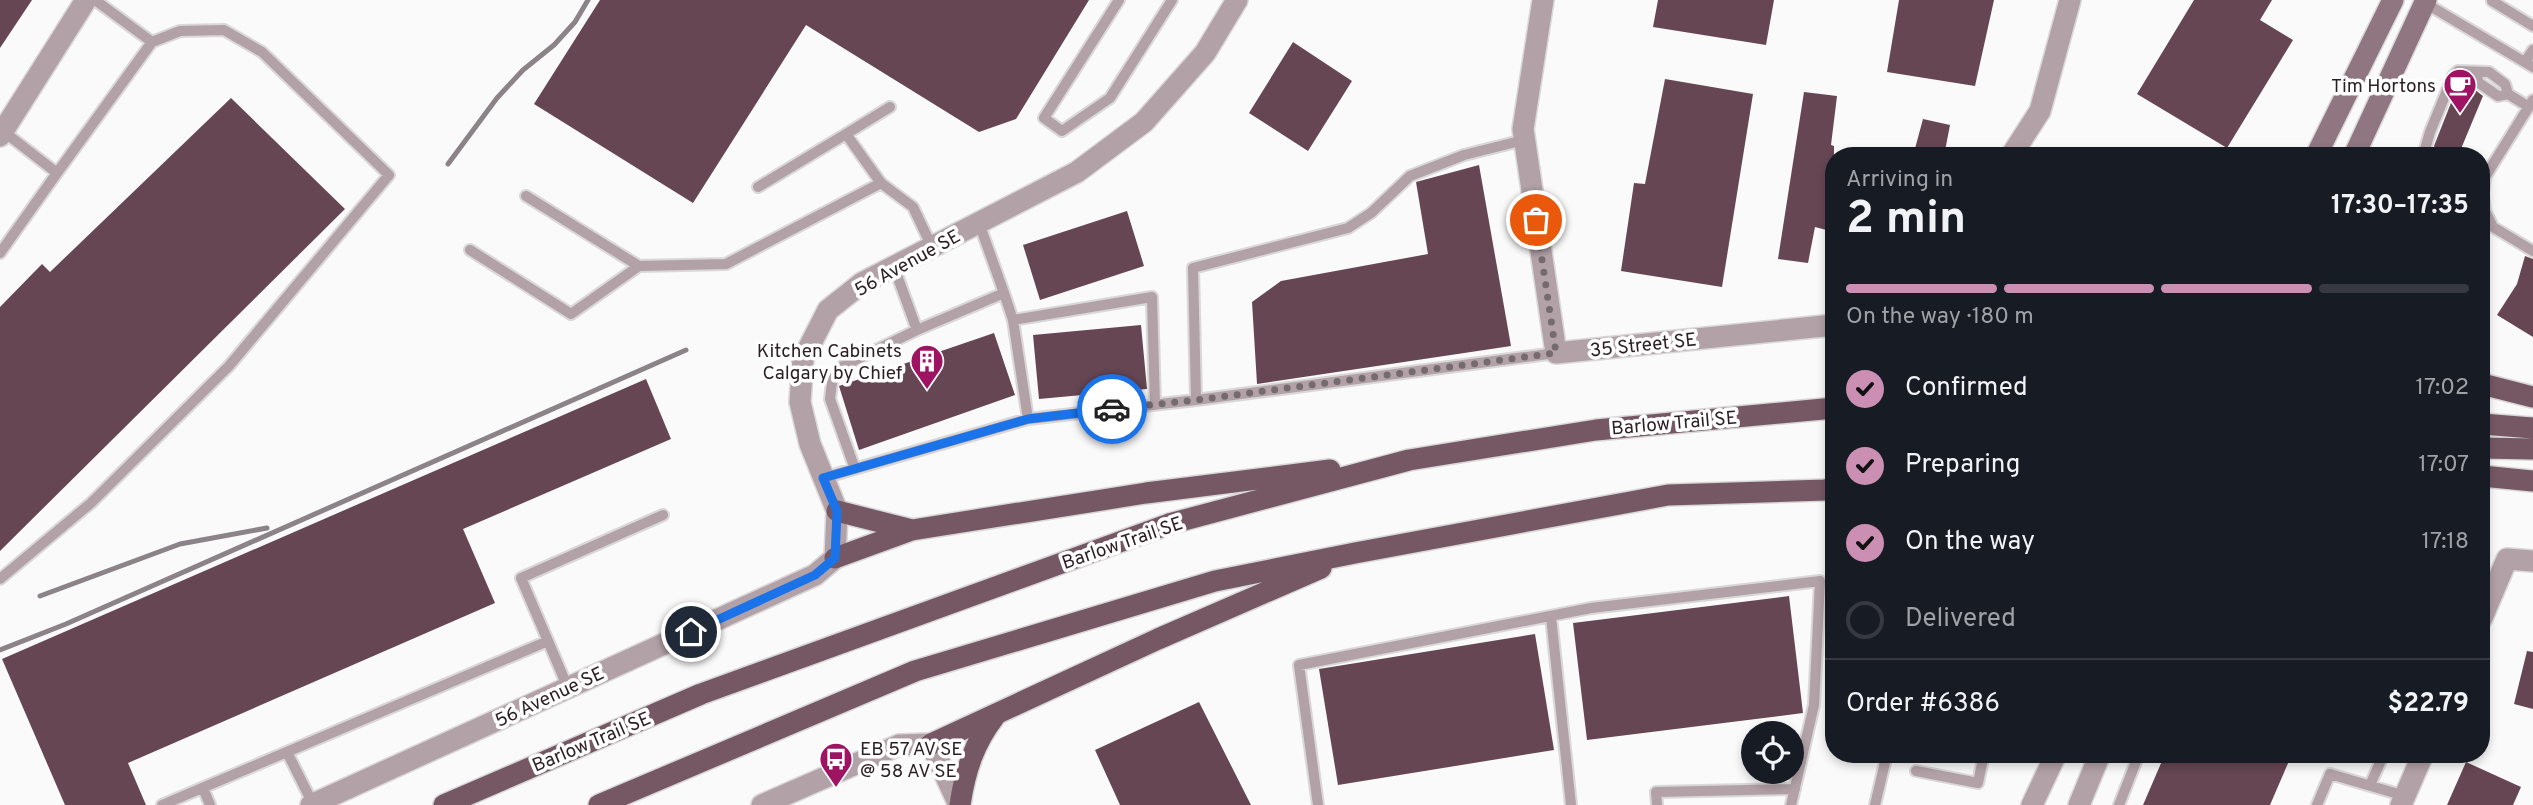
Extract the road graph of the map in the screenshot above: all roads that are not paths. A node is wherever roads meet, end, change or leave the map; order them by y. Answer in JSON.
{"nodes":[{"id":1,"x":86,"y":0,"type":"edge"},
{"id":2,"x":95,"y":0,"type":"edge"},
{"id":3,"x":1119,"y":0,"type":"edge"},
{"id":4,"x":1171,"y":0,"type":"edge"},
{"id":5,"x":1237,"y":0,"type":"edge"},
{"id":6,"x":1543,"y":0,"type":"edge"},
{"id":7,"x":2070,"y":0,"type":"edge"},
{"id":8,"x":2393,"y":0,"type":"edge"},
{"id":9,"x":2425,"y":1,"type":"edge"},
{"id":10,"x":2493,"y":1,"type":"edge"},
{"id":11,"x":2533,"y":26,"type":"edge"},
{"id":12,"x":152,"y":42,"type":"junction"},
{"id":13,"x":2533,"y":50,"type":"edge"},
{"id":14,"x":2529,"y":64,"type":"edge"},
{"id":15,"x":2531,"y":103,"type":"edge"},
{"id":16,"x":890,"y":107,"type":"dead end"},
{"id":17,"x":2,"y":134,"type":"edge"},
{"id":18,"x":846,"y":134,"type":"junction"},
{"id":19,"x":1524,"y":140,"type":"junction"},
{"id":20,"x":2017,"y":147,"type":"edge"},
{"id":21,"x":2320,"y":147,"type":"edge"},
{"id":22,"x":2358,"y":147,"type":"edge"},
{"id":23,"x":2426,"y":147,"type":"edge"},
{"id":24,"x":2490,"y":167,"type":"edge"},
{"id":25,"x":57,"y":173,"type":"junction"},
{"id":26,"x":881,"y":183,"type":"junction"},
{"id":27,"x":758,"y":187,"type":"dead end"},
{"id":28,"x":526,"y":196,"type":"dead end"},
{"id":29,"x":2490,"y":221,"type":"edge"},
{"id":30,"x":979,"y":223,"type":"junction"},
{"id":31,"x":932,"y":247,"type":"junction"},
{"id":32,"x":470,"y":250,"type":"dead end"},
{"id":33,"x":2533,"y":251,"type":"edge"},
{"id":34,"x":0,"y":253,"type":"edge"},
{"id":35,"x":639,"y":266,"type":"junction"},
{"id":36,"x":894,"y":267,"type":"junction"},
{"id":37,"x":1004,"y":293,"type":"junction"},
{"id":38,"x":1013,"y":320,"type":"junction"},
{"id":39,"x":1825,"y":326,"type":"edge"},
{"id":40,"x":917,"y":330,"type":"junction"},
{"id":41,"x":1556,"y":353,"type":"junction"},
{"id":42,"x":2490,"y":386,"type":"edge"},
{"id":43,"x":2533,"y":397,"type":"edge"},
{"id":44,"x":1196,"y":400,"type":"junction"},
{"id":45,"x":1155,"y":405,"type":"junction"},
{"id":46,"x":1825,"y":409,"type":"edge"},
{"id":47,"x":1028,"y":419,"type":"junction"},
{"id":48,"x":2490,"y":425,"type":"edge"},
{"id":49,"x":2533,"y":428,"type":"edge"},
{"id":50,"x":2490,"y":448,"type":"edge"},
{"id":51,"x":2533,"y":449,"type":"edge"},
{"id":52,"x":1409,"y":460,"type":"junction"},
{"id":53,"x":855,"y":469,"type":"junction"},
{"id":54,"x":2490,"y":477,"type":"edge"},
{"id":55,"x":823,"y":478,"type":"junction"},
{"id":56,"x":2533,"y":481,"type":"edge"},
{"id":57,"x":1825,"y":490,"type":"edge"},
{"id":58,"x":837,"y":511,"type":"junction"},
{"id":59,"x":663,"y":515,"type":"dead end"},
{"id":60,"x":912,"y":530,"type":"junction"},
{"id":61,"x":1354,"y":553,"type":"junction"},
{"id":62,"x":835,"y":558,"type":"junction"},
{"id":63,"x":2533,"y":561,"type":"edge"},
{"id":64,"x":0,"y":579,"type":"edge"},
{"id":65,"x":2490,"y":588,"type":"edge"},
{"id":66,"x":1551,"y":617,"type":"junction"},
{"id":67,"x":548,"y":641,"type":"junction"},
{"id":68,"x":568,"y":688,"type":"junction"},
{"id":69,"x":996,"y":714,"type":"junction"},
{"id":70,"x":931,"y":744,"type":"junction"},
{"id":71,"x":287,"y":752,"type":"junction"},
{"id":72,"x":1885,"y":763,"type":"edge"},
{"id":73,"x":1981,"y":763,"type":"edge"},
{"id":74,"x":2046,"y":763,"type":"edge"},
{"id":75,"x":2096,"y":763,"type":"edge"},
{"id":76,"x":2136,"y":763,"type":"edge"},
{"id":77,"x":2380,"y":763,"type":"edge"},
{"id":78,"x":2419,"y":763,"type":"edge"},
{"id":79,"x":1916,"y":771,"type":"dead end"},
{"id":80,"x":2370,"y":785,"type":"junction"},
{"id":81,"x":203,"y":788,"type":"junction"},
{"id":82,"x":1795,"y":789,"type":"junction"},
{"id":83,"x":2403,"y":800,"type":"edge"},
{"id":84,"x":162,"y":805,"type":"edge"},
{"id":85,"x":210,"y":805,"type":"edge"},
{"id":86,"x":312,"y":805,"type":"edge"},
{"id":87,"x":444,"y":805,"type":"edge"},
{"id":88,"x":599,"y":805,"type":"edge"},
{"id":89,"x":762,"y":805,"type":"edge"},
{"id":90,"x":959,"y":805,"type":"edge"},
{"id":91,"x":1318,"y":805,"type":"edge"},
{"id":92,"x":1570,"y":805,"type":"edge"},
{"id":93,"x":1657,"y":805,"type":"edge"},
{"id":94,"x":1791,"y":805,"type":"edge"},
{"id":95,"x":1875,"y":805,"type":"edge"},
{"id":96,"x":2032,"y":805,"type":"edge"},
{"id":97,"x":2079,"y":805,"type":"edge"},
{"id":98,"x":2119,"y":805,"type":"edge"},
{"id":99,"x":2317,"y":805,"type":"edge"}],
"edges":[{"from":1,"to":17,"type":"street"},
{"from":2,"to":12,"type":"lane"},
{"from":3,"to":4,"type":"lane"},
{"from":5,"to":30,"type":"street","name":"56 Avenue SE"},
{"from":6,"to":19,"type":"street"},
{"from":7,"to":20,"type":"street"},
{"from":8,"to":21,"type":"street"},
{"from":9,"to":14,"type":"lane"},
{"from":9,"to":22,"type":"street"},
{"from":10,"to":11,"type":"lane"},
{"from":12,"to":25,"type":"lane"},
{"from":12,"to":64,"type":"lane"},
{"from":13,"to":14,"type":"lane"},
{"from":15,"to":23,"type":"lane"},
{"from":15,"to":24,"type":"lane"},
{"from":16,"to":18,"type":"lane"},
{"from":17,"to":25,"type":"lane"},
{"from":18,"to":26,"type":"lane"},
{"from":18,"to":27,"type":"lane"},
{"from":19,"to":41,"type":"street"},
{"from":19,"to":44,"type":"lane"},
{"from":25,"to":34,"type":"lane"},
{"from":26,"to":31,"type":"lane"},
{"from":26,"to":35,"type":"lane"},
{"from":28,"to":35,"type":"lane"},
{"from":29,"to":33,"type":"lane"},
{"from":30,"to":31,"type":"street","name":"56 Avenue SE"},
{"from":30,"to":37,"type":"lane"},
{"from":31,"to":36,"type":"street","name":"56 Avenue SE"},
{"from":32,"to":35,"type":"lane"},
{"from":36,"to":40,"type":"lane"},
{"from":36,"to":55,"type":"street","name":"56 Avenue SE"},
{"from":37,"to":38,"type":"lane"},
{"from":37,"to":40,"type":"lane"},
{"from":38,"to":45,"type":"lane"},
{"from":38,"to":47,"type":"lane"},
{"from":39,"to":41,"type":"street","name":"35 Street SE"},
{"from":40,"to":53,"type":"lane"},
{"from":41,"to":44,"type":"lane"},
{"from":42,"to":43,"type":"main road"},
{"from":44,"to":45,"type":"lane"},
{"from":45,"to":47,"type":"lane"},
{"from":46,"to":52,"type":"main road","name":"Barlow Trail SE"},
{"from":47,"to":53,"type":"lane"},
{"from":48,"to":49,"type":"main road"},
{"from":50,"to":51,"type":"main road"},
{"from":52,"to":60,"type":"main road"},
{"from":52,"to":87,"type":"main road","name":"Barlow Trail SE"},
{"from":53,"to":55,"type":"lane"},
{"from":54,"to":56,"type":"main road"},
{"from":55,"to":58,"type":"street","name":"56 Avenue SE"},
{"from":57,"to":61,"type":"main road"},
{"from":58,"to":60,"type":"main road"},
{"from":58,"to":62,"type":"street","name":"56 Avenue SE"},
{"from":59,"to":67,"type":"lane"},
{"from":60,"to":62,"type":"main road"},
{"from":61,"to":69,"type":"main road"},
{"from":61,"to":88,"type":"main road"},
{"from":62,"to":68,"type":"street","name":"56 Avenue SE"},
{"from":63,"to":65,"type":"street"},
{"from":66,"to":82,"type":"lane"},
{"from":66,"to":91,"type":"lane"},
{"from":66,"to":92,"type":"lane"},
{"from":67,"to":68,"type":"lane"},
{"from":67,"to":71,"type":"lane"},
{"from":68,"to":86,"type":"street","name":"56 Avenue SE"},
{"from":69,"to":70,"type":"main road"},
{"from":69,"to":90,"type":"main road"},
{"from":70,"to":89,"type":"street"},
{"from":70,"to":90,"type":"street"},
{"from":71,"to":81,"type":"lane"},
{"from":71,"to":86,"type":"lane"},
{"from":72,"to":95,"type":"lane"},
{"from":73,"to":79,"type":"lane"},
{"from":74,"to":96,"type":"street"},
{"from":75,"to":97,"type":"street"},
{"from":76,"to":98,"type":"lane"},
{"from":77,"to":80,"type":"lane"},
{"from":78,"to":83,"type":"street"},
{"from":80,"to":83,"type":"lane"},
{"from":80,"to":99,"type":"lane"},
{"from":81,"to":84,"type":"lane"},
{"from":81,"to":85,"type":"lane"},
{"from":82,"to":93,"type":"lane"},
{"from":82,"to":94,"type":"lane"}]}
